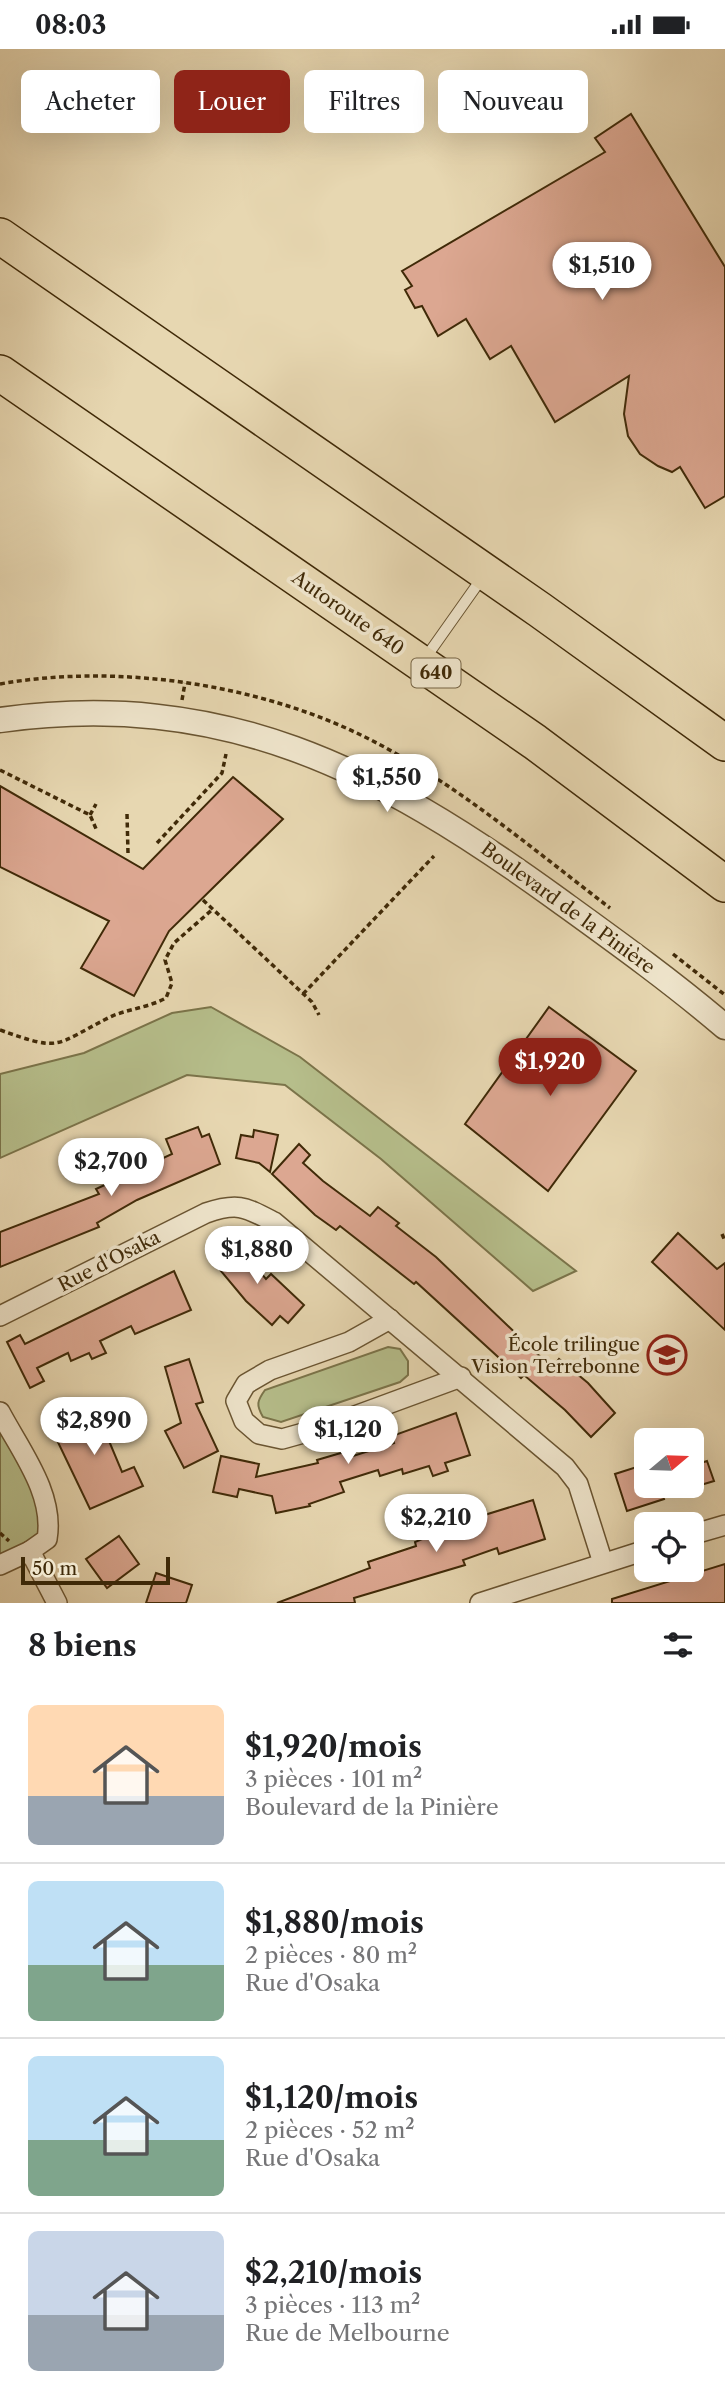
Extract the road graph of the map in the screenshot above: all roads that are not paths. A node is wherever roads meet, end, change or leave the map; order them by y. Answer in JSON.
{"nodes":[{"id":1,"x":0,"y":236,"type":"edge"},
{"id":2,"x":0,"y":373,"type":"edge"},
{"id":3,"x":486,"y":572,"type":"junction"},
{"id":4,"x":422,"y":664,"type":"junction"},
{"id":5,"x":0,"y":720,"type":"edge"},
{"id":6,"x":725,"y":743,"type":"edge"},
{"id":7,"x":725,"y":884,"type":"edge"},
{"id":8,"x":725,"y":1027,"type":"edge"},
{"id":9,"x":0,"y":1316,"type":"edge"},
{"id":10,"x":390,"y":1319,"type":"junction"},
{"id":11,"x":461,"y":1377,"type":"junction"},
{"id":12,"x":0,"y":1412,"type":"edge"},
{"id":13,"x":725,"y":1525,"type":"edge"},
{"id":14,"x":704,"y":1531,"type":"edge"},
{"id":15,"x":30,"y":1551,"type":"junction"},
{"id":16,"x":634,"y":1554,"type":"edge"},
{"id":17,"x":603,"y":1563,"type":"junction"},
{"id":18,"x":0,"y":1565,"type":"edge"},
{"id":19,"x":57,"y":1603,"type":"edge"},
{"id":20,"x":480,"y":1603,"type":"edge"}],
"edges":[{"from":1,"to":3,"type":"highway"},
{"from":2,"to":4,"type":"highway","name":"Autoroute 640","number":"640"},
{"from":3,"to":4,"type":"lane"},
{"from":3,"to":6,"type":"highway"},
{"from":4,"to":7,"type":"highway","name":"Autoroute 640","number":"640"},
{"from":5,"to":8,"type":"street","name":"Boulevard de la Pinière"},
{"from":9,"to":10,"type":"street","name":"Rue d'Osaka"},
{"from":10,"to":11,"type":"street","name":"Rue d'Osaka"},
{"from":10,"to":11,"type":"street"},
{"from":11,"to":17,"type":"street","name":"Rue d'Osaka"},
{"from":12,"to":15,"type":"street"},
{"from":13,"to":14,"type":"street"},
{"from":15,"to":18,"type":"street"},
{"from":15,"to":19,"type":"street"},
{"from":16,"to":17,"type":"street"},
{"from":17,"to":20,"type":"street"}]}
